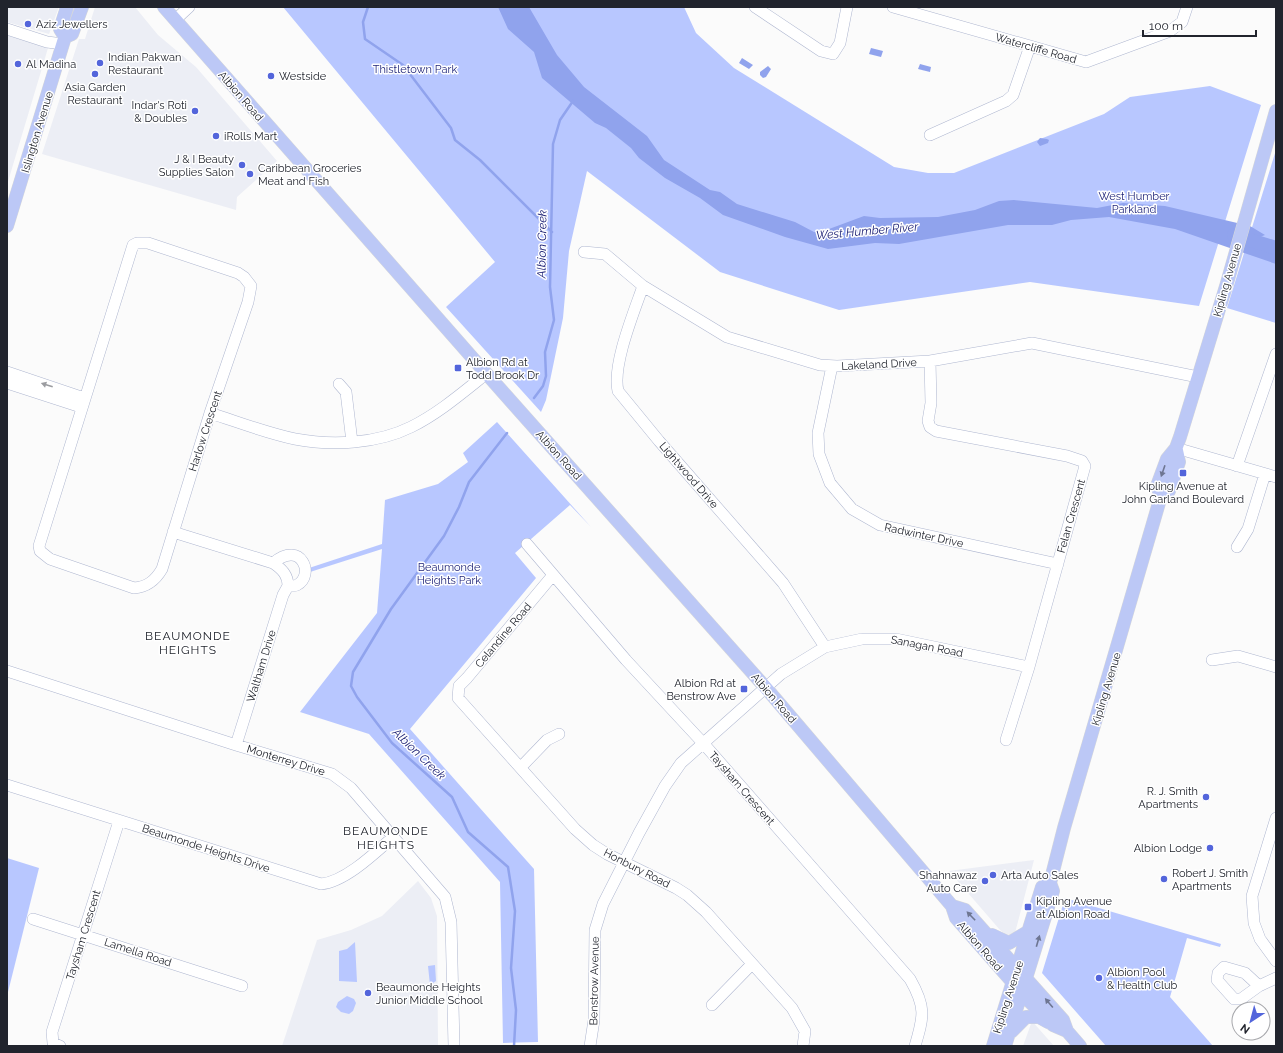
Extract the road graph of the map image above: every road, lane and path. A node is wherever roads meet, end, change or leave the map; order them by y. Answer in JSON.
{"nodes":[{"id":1,"x":67,"y":7,"type":"edge"},
{"id":2,"x":82,"y":7,"type":"edge"},
{"id":3,"x":164,"y":7,"type":"edge"},
{"id":4,"x":189,"y":7,"type":"edge"},
{"id":5,"x":755,"y":7,"type":"edge"},
{"id":6,"x":847,"y":7,"type":"edge"},
{"id":7,"x":893,"y":7,"type":"edge"},
{"id":8,"x":1187,"y":7,"type":"edge"},
{"id":9,"x":175,"y":20,"type":"junction"},
{"id":10,"x":7,"y":29,"type":"edge"},
{"id":11,"x":64,"y":41,"type":"junction"},
{"id":12,"x":1030,"y":46,"type":"junction"},
{"id":13,"x":1276,"y":112,"type":"edge"},
{"id":14,"x":930,"y":135,"type":"dead end"},
{"id":15,"x":11,"y":201,"type":"edge"},
{"id":16,"x":7,"y":226,"type":"edge"},
{"id":17,"x":584,"y":252,"type":"dead end"},
{"id":18,"x":643,"y":286,"type":"junction"},
{"id":19,"x":1276,"y":354,"type":"edge"},
{"id":20,"x":930,"y":361,"type":"junction"},
{"id":21,"x":832,"y":366,"type":"junction"},
{"id":22,"x":7,"y":372,"type":"edge"},
{"id":23,"x":486,"y":374,"type":"junction"},
{"id":24,"x":1198,"y":378,"type":"junction"},
{"id":25,"x":7,"y":383,"type":"edge"},
{"id":26,"x":339,"y":384,"type":"dead end"},
{"id":27,"x":83,"y":402,"type":"junction"},
{"id":28,"x":210,"y":413,"type":"junction"},
{"id":29,"x":352,"y":442,"type":"junction"},
{"id":30,"x":1176,"y":448,"type":"junction"},
{"id":31,"x":1237,"y":466,"type":"junction"},
{"id":32,"x":1265,"y":474,"type":"junction"},
{"id":33,"x":1276,"y":477,"type":"edge"},
{"id":34,"x":173,"y":532,"type":"junction"},
{"id":35,"x":527,"y":544,"type":"dead end"},
{"id":36,"x":1237,"y":547,"type":"dead end"},
{"id":37,"x":272,"y":563,"type":"junction"},
{"id":38,"x":1058,"y":564,"type":"junction"},
{"id":39,"x":553,"y":575,"type":"junction"},
{"id":40,"x":288,"y":586,"type":"junction"},
{"id":41,"x":825,"y":647,"type":"junction"},
{"id":42,"x":1212,"y":660,"type":"dead end"},
{"id":43,"x":1029,"y":667,"type":"junction"},
{"id":44,"x":1276,"y":667,"type":"edge"},
{"id":45,"x":7,"y":671,"type":"edge"},
{"id":46,"x":766,"y":688,"type":"junction"},
{"id":47,"x":457,"y":695,"type":"joint"},
{"id":48,"x":559,"y":734,"type":"dead end"},
{"id":49,"x":1006,"y":740,"type":"dead end"},
{"id":50,"x":703,"y":743,"type":"junction"},
{"id":51,"x":236,"y":745,"type":"junction"},
{"id":52,"x":521,"y":767,"type":"junction"},
{"id":53,"x":7,"y":785,"type":"edge"},
{"id":54,"x":1276,"y":818,"type":"edge"},
{"id":55,"x":119,"y":821,"type":"junction"},
{"id":56,"x":393,"y":837,"type":"junction"},
{"id":57,"x":625,"y":862,"type":"junction"},
{"id":58,"x":1050,"y":883,"type":"junction"},
{"id":59,"x":952,"y":906,"type":"junction"},
{"id":60,"x":33,"y":919,"type":"dead end"},
{"id":61,"x":1029,"y":931,"type":"junction"},
{"id":62,"x":987,"y":933,"type":"junction"},
{"id":63,"x":82,"y":934,"type":"junction"},
{"id":64,"x":1276,"y":961,"type":"edge"},
{"id":65,"x":752,"y":964,"type":"junction"},
{"id":66,"x":1018,"y":968,"type":"junction"},
{"id":67,"x":1027,"y":978,"type":"junction"},
{"id":68,"x":1276,"y":978,"type":"edge"},
{"id":69,"x":1012,"y":983,"type":"junction"},
{"id":70,"x":242,"y":986,"type":"dead end"},
{"id":71,"x":1259,"y":986,"type":"dead end"},
{"id":72,"x":1022,"y":993,"type":"junction"},
{"id":73,"x":712,"y":1005,"type":"dead end"},
{"id":74,"x":1054,"y":1025,"type":"junction"},
{"id":75,"x":1067,"y":1031,"type":"junction"},
{"id":76,"x":1007,"y":1040,"type":"edge"},
{"id":77,"x":60,"y":1046,"type":"edge"},
{"id":78,"x":454,"y":1046,"type":"edge"},
{"id":79,"x":590,"y":1046,"type":"edge"},
{"id":80,"x":803,"y":1046,"type":"edge"},
{"id":81,"x":915,"y":1046,"type":"edge"},
{"id":82,"x":993,"y":1046,"type":"edge"},
{"id":83,"x":1080,"y":1046,"type":"edge"}],
"edges":[{"from":1,"to":11,"type":"main road","name":"Islington Avenue"},
{"from":2,"to":11,"type":"main road","name":"Islington Avenue"},
{"from":3,"to":9,"type":"main road","name":"Albion Road"},
{"from":4,"to":9,"type":"street"},
{"from":5,"to":6,"type":"street"},
{"from":7,"to":12,"type":"street","name":"Watercliffe Road"},
{"from":8,"to":12,"type":"street","name":"Watercliffe Road"},
{"from":9,"to":23,"type":"main road","name":"Albion Road"},
{"from":10,"to":11,"type":"street"},
{"from":11,"to":15,"type":"main road","name":"Islington Avenue"},
{"from":12,"to":14,"type":"street"},
{"from":13,"to":24,"type":"main road","name":"Kipling Avenue"},
{"from":15,"to":16,"type":"main road","name":"Islington Avenue"},
{"from":17,"to":18,"type":"street","name":"Lakeland Drive"},
{"from":18,"to":21,"type":"street","name":"Lakeland Drive"},
{"from":18,"to":41,"type":"street","name":"Lightwood Drive"},
{"from":19,"to":31,"type":"street"},
{"from":20,"to":21,"type":"street","name":"Lakeland Drive"},
{"from":20,"to":24,"type":"street","name":"Lakeland Drive"},
{"from":20,"to":38,"type":"street","name":"Felan Crescent"},
{"from":21,"to":38,"type":"street","name":"Radwinter Drive"},
{"from":27,"to":22,"type":"street","one_way":true},
{"from":23,"to":29,"type":"street"},
{"from":23,"to":46,"type":"main road","name":"Albion Road"},
{"from":24,"to":30,"type":"main road","name":"Kipling Avenue"},
{"from":25,"to":27,"type":"street"},
{"from":26,"to":29,"type":"street"},
{"from":27,"to":28,"type":"street","name":"Harlow Crescent"},
{"from":27,"to":34,"type":"street","name":"Harlow Crescent"},
{"from":28,"to":29,"type":"street"},
{"from":28,"to":34,"type":"street","name":"Harlow Crescent"},
{"from":30,"to":31,"type":"street"},
{"from":30,"to":58,"type":"main road","name":"Kipling Avenue"},
{"from":31,"to":32,"type":"street"},
{"from":32,"to":33,"type":"street"},
{"from":32,"to":36,"type":"street"},
{"from":34,"to":37,"type":"street"},
{"from":35,"to":39,"type":"street","name":"Taysham Crescent"},
{"from":37,"to":40,"type":"street"},
{"from":37,"to":40,"type":"street"},
{"from":38,"to":43,"type":"street","name":"Felan Crescent"},
{"from":39,"to":47,"type":"street","name":"Celandine Road"},
{"from":39,"to":50,"type":"street","name":"Taysham Crescent"},
{"from":40,"to":51,"type":"street","name":"Waltham Drive"},
{"from":41,"to":43,"type":"street","name":"Sanagan Road"},
{"from":41,"to":46,"type":"street","name":"Sanagan Road"},
{"from":42,"to":44,"type":"street"},
{"from":43,"to":49,"type":"street","name":"Felan Crescent"},
{"from":45,"to":51,"type":"street","name":"Monterrey Drive"},
{"from":46,"to":50,"type":"street","name":"Benstrow Avenue"},
{"from":46,"to":59,"type":"main road","name":"Albion Road"},
{"from":47,"to":52,"type":"street","name":"Honbury Road"},
{"from":48,"to":52,"type":"street"},
{"from":50,"to":57,"type":"street","name":"Benstrow Avenue"},
{"from":50,"to":81,"type":"street","name":"Taysham Crescent"},
{"from":51,"to":56,"type":"street","name":"Monterrey Drive"},
{"from":52,"to":57,"type":"street","name":"Honbury Road"},
{"from":53,"to":55,"type":"street","name":"Beaumonde Heights Drive"},
{"from":54,"to":64,"type":"street"},
{"from":55,"to":56,"type":"street","name":"Beaumonde Heights Drive"},
{"from":55,"to":63,"type":"street","name":"Taysham Crescent"},
{"from":56,"to":78,"type":"street","name":"Monterrey Drive"},
{"from":57,"to":65,"type":"street","name":"Honbury Road"},
{"from":57,"to":79,"type":"street","name":"Benstrow Avenue"},
{"from":58,"to":61,"type":"main road","name":"Kipling Avenue"},
{"from":67,"to":58,"type":"main road","name":"Kipling Avenue","one_way":true},
{"from":62,"to":59,"type":"main road","name":"Albion Road","one_way":true},
{"from":59,"to":69,"type":"main road","name":"Albion Road"},
{"from":60,"to":63,"type":"street","name":"Lamella Road"},
{"from":61,"to":62,"type":"main road"},
{"from":61,"to":66,"type":"main road","name":"Kipling Avenue"},
{"from":62,"to":66,"type":"main road","name":"Albion Road"},
{"from":63,"to":70,"type":"street","name":"Lamella Road"},
{"from":63,"to":77,"type":"street","name":"Taysham Crescent"},
{"from":65,"to":73,"type":"street"},
{"from":65,"to":80,"type":"street","name":"Honbury Road"},
{"from":66,"to":67,"type":"main road","name":"Albion Road"},
{"from":66,"to":69,"type":"main road","name":"Kipling Avenue"},
{"from":67,"to":72,"type":"main road","name":"Kipling Avenue"},
{"from":75,"to":67,"type":"main road","name":"Albion Road","one_way":true},
{"from":68,"to":71,"type":"street"},
{"from":69,"to":72,"type":"main road","name":"Albion Road"},
{"from":69,"to":82,"type":"main road","name":"Kipling Avenue"},
{"from":72,"to":74,"type":"main road","name":"Albion Road"},
{"from":72,"to":76,"type":"main road","name":"Kipling Avenue"},
{"from":74,"to":75,"type":"main road","name":"Albion Road"},
{"from":74,"to":76,"type":"main road"},
{"from":75,"to":83,"type":"main road","name":"Albion Road"}]}
